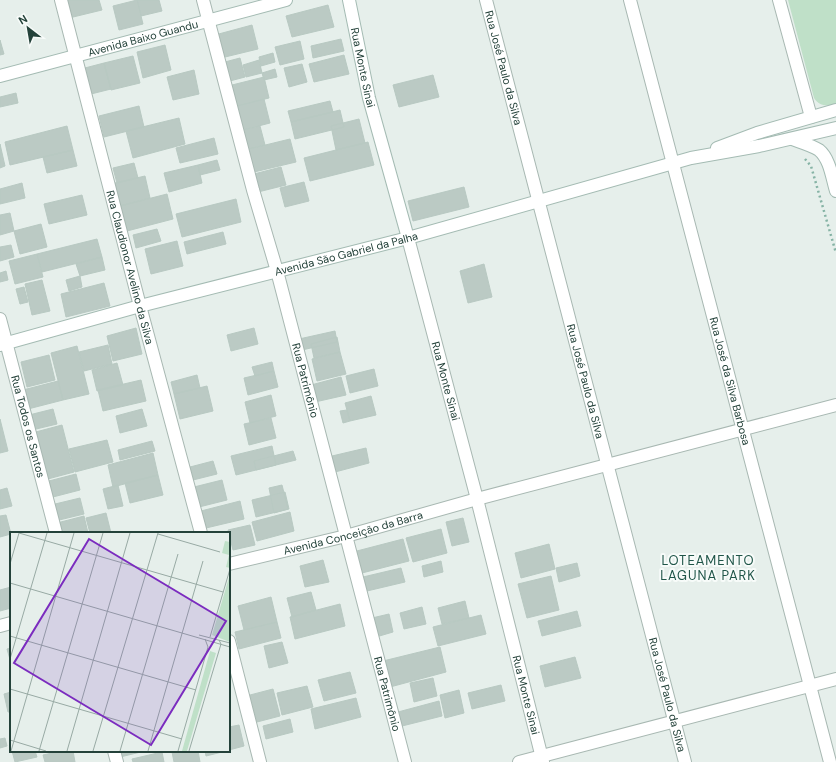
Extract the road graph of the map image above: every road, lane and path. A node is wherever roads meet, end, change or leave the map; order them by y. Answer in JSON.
{"nodes":[{"id":1,"x":61,"y":0,"type":"edge"},
{"id":2,"x":203,"y":0,"type":"edge"},
{"id":3,"x":286,"y":0,"type":"edge"},
{"id":4,"x":349,"y":0,"type":"edge"},
{"id":5,"x":486,"y":0,"type":"edge"},
{"id":6,"x":630,"y":0,"type":"edge"},
{"id":7,"x":780,"y":0,"type":"edge"},
{"id":8,"x":208,"y":20,"type":"junction"},
{"id":9,"x":75,"y":55,"type":"junction"},
{"id":10,"x":0,"y":76,"type":"edge"},
{"id":11,"x":836,"y":110,"type":"edge"},
{"id":12,"x":811,"y":117,"type":"junction"},
{"id":13,"x":836,"y":128,"type":"edge"},
{"id":14,"x":792,"y":139,"type":"junction"},
{"id":15,"x":802,"y":157,"type":"dead end"},
{"id":16,"x":691,"y":158,"type":"junction"},
{"id":17,"x":673,"y":164,"type":"junction"},
{"id":18,"x":836,"y":191,"type":"edge"},
{"id":19,"x":538,"y":201,"type":"junction"},
{"id":20,"x":408,"y":238,"type":"junction"},
{"id":21,"x":836,"y":253,"type":"edge"},
{"id":22,"x":278,"y":271,"type":"junction"},
{"id":23,"x":140,"y":306,"type":"junction"},
{"id":24,"x":0,"y":319,"type":"edge"},
{"id":25,"x":3,"y":344,"type":"edge"},
{"id":26,"x":836,"y":405,"type":"edge"},
{"id":27,"x":743,"y":430,"type":"junction"},
{"id":28,"x":607,"y":465,"type":"junction"},
{"id":29,"x":477,"y":500,"type":"junction"},
{"id":30,"x":56,"y":532,"type":"edge"},
{"id":31,"x":201,"y":532,"type":"edge"},
{"id":32,"x":346,"y":536,"type":"junction"},
{"id":33,"x":230,"y":564,"type":"edge"},
{"id":34,"x":10,"y":623,"type":"edge"},
{"id":35,"x":0,"y":626,"type":"edge"},
{"id":36,"x":230,"y":645,"type":"edge"},
{"id":37,"x":836,"y":680,"type":"edge"},
{"id":38,"x":810,"y":686,"type":"junction"},
{"id":39,"x":674,"y":721,"type":"junction"},
{"id":40,"x":114,"y":752,"type":"edge"},
{"id":41,"x":542,"y":759,"type":"edge"},
{"id":42,"x":117,"y":762,"type":"edge"},
{"id":43,"x":260,"y":762,"type":"edge"},
{"id":44,"x":405,"y":762,"type":"edge"},
{"id":45,"x":519,"y":762,"type":"edge"},
{"id":46,"x":685,"y":762,"type":"edge"},
{"id":47,"x":830,"y":762,"type":"edge"}],
"edges":[{"from":1,"to":9,"type":"street","name":"Rua Claudionor Avelino da Silva"},
{"from":2,"to":8,"type":"street","name":"Rua Patrimônio"},
{"from":3,"to":8,"type":"street","name":"Avenida Baixo Guandu"},
{"from":4,"to":20,"type":"street","name":"Rua Monte Sinai"},
{"from":5,"to":19,"type":"street","name":"Rua José Paulo da Silva"},
{"from":6,"to":17,"type":"street","name":"Rua José da Silva Barbosa"},
{"from":7,"to":12,"type":"street"},
{"from":8,"to":9,"type":"street","name":"Avenida Baixo Guandu"},
{"from":8,"to":22,"type":"street","name":"Rua Patrimônio"},
{"from":9,"to":10,"type":"street","name":"Avenida Baixo Guandu"},
{"from":9,"to":23,"type":"street","name":"Rua Claudionor Avelino da Silva"},
{"from":11,"to":12,"type":"street","name":"Avenida São Gabriel da Palha"},
{"from":12,"to":16,"type":"street","name":"Avenida São Gabriel da Palha"},
{"from":13,"to":14,"type":"street","name":"Avenida São Gabriel da Palha"},
{"from":14,"to":16,"type":"street","name":"Avenida São Gabriel da Palha"},
{"from":14,"to":18,"type":"street"},
{"from":15,"to":21,"type":"path"},
{"from":16,"to":17,"type":"street","name":"Avenida São Gabriel da Palha"},
{"from":17,"to":19,"type":"street","name":"Avenida São Gabriel da Palha"},
{"from":17,"to":27,"type":"street","name":"Rua José da Silva Barbosa"},
{"from":19,"to":20,"type":"street","name":"Avenida São Gabriel da Palha"},
{"from":19,"to":28,"type":"street","name":"Rua José Paulo da Silva"},
{"from":20,"to":22,"type":"street","name":"Avenida São Gabriel da Palha"},
{"from":20,"to":29,"type":"street","name":"Rua Monte Sinai"},
{"from":22,"to":23,"type":"street","name":"Avenida São Gabriel da Palha"},
{"from":22,"to":32,"type":"street","name":"Rua Patrimônio"},
{"from":23,"to":25,"type":"street","name":"Avenida São Gabriel da Palha"},
{"from":23,"to":31,"type":"street","name":"Rua Claudionor Avelino da Silva"},
{"from":24,"to":25,"type":"street","name":"Rua Todos os Santos"},
{"from":25,"to":30,"type":"street","name":"Rua Todos os Santos"},
{"from":26,"to":27,"type":"street","name":"Avenida Conceição da Barra"},
{"from":27,"to":28,"type":"street","name":"Avenida Conceição da Barra"},
{"from":27,"to":38,"type":"street","name":"Rua José da Silva Barbosa"},
{"from":28,"to":29,"type":"street","name":"Avenida Conceição da Barra"},
{"from":28,"to":39,"type":"street","name":"Rua José Paulo da Silva"},
{"from":29,"to":32,"type":"street","name":"Avenida Conceição da Barra"},
{"from":29,"to":41,"type":"street","name":"Rua Monte Sinai"},
{"from":32,"to":33,"type":"street","name":"Avenida Conceição da Barra"},
{"from":32,"to":44,"type":"street","name":"Rua Patrimônio"},
{"from":34,"to":35,"type":"street"},
{"from":36,"to":43,"type":"street"},
{"from":37,"to":38,"type":"street"},
{"from":38,"to":39,"type":"street"},
{"from":38,"to":47,"type":"street","name":"Rua José da Silva Barbosa"},
{"from":39,"to":41,"type":"street"},
{"from":39,"to":46,"type":"street","name":"Rua José Paulo da Silva"},
{"from":40,"to":42,"type":"street"},
{"from":41,"to":45,"type":"street"}]}
